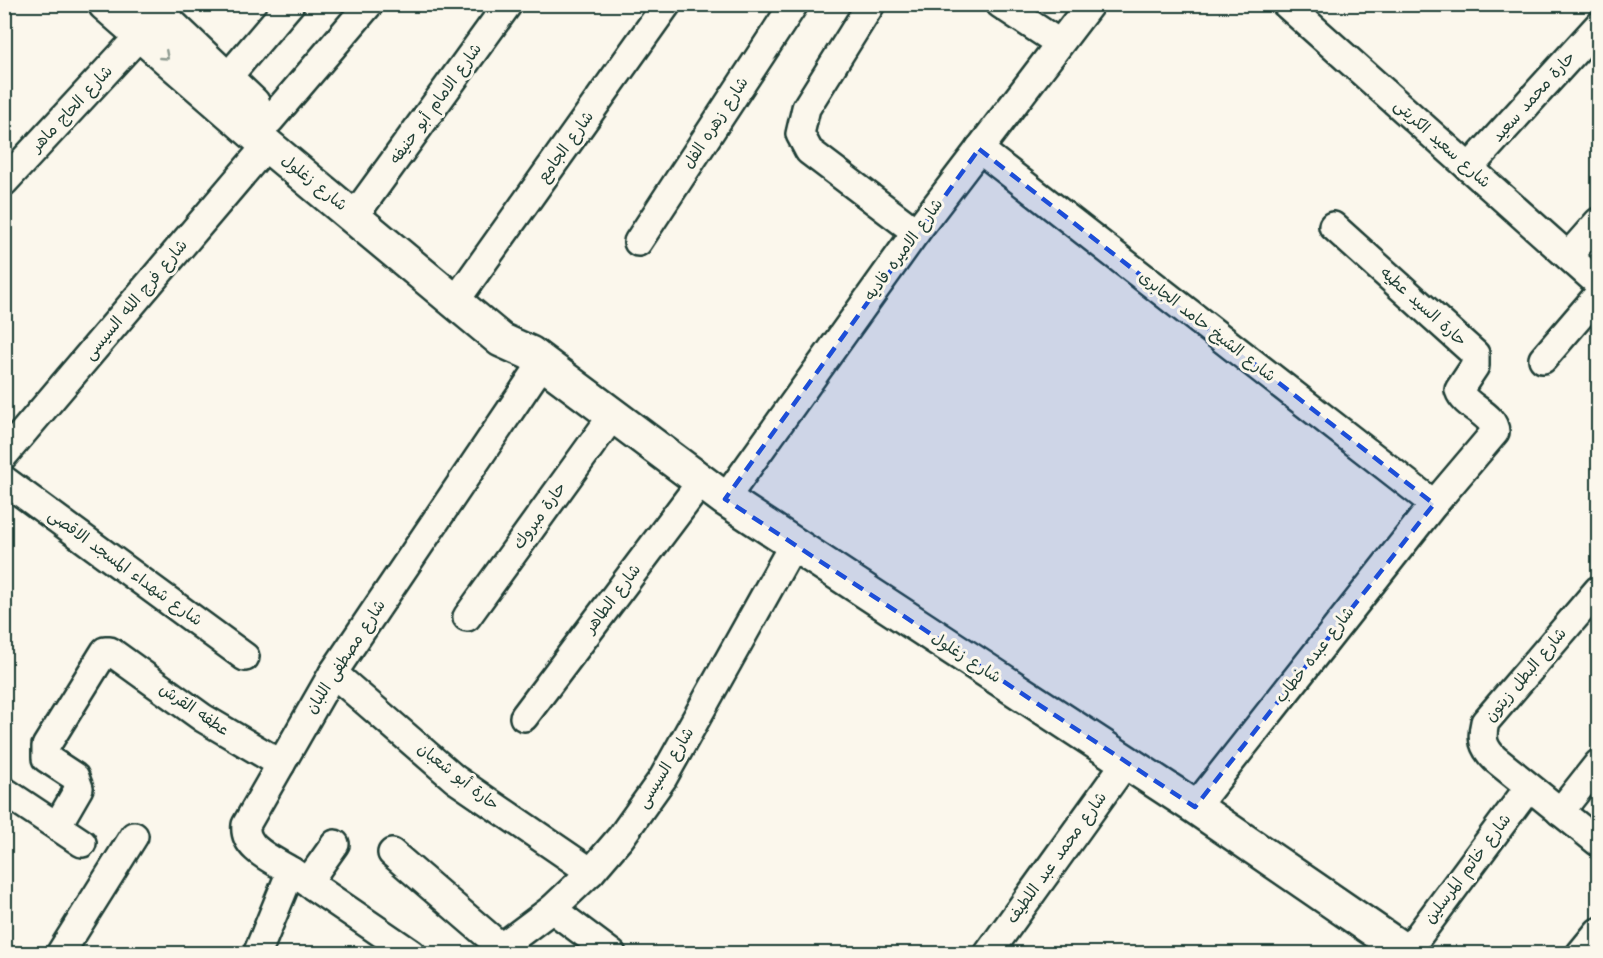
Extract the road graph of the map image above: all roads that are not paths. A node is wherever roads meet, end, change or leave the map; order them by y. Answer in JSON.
{"nodes":[{"id":1,"x":105,"y":4,"type":"edge"},
{"id":2,"x":290,"y":4,"type":"edge"},
{"id":3,"x":369,"y":4,"type":"edge"},
{"id":4,"x":508,"y":4,"type":"edge"},
{"id":5,"x":667,"y":4,"type":"edge"},
{"id":6,"x":794,"y":4,"type":"edge"},
{"id":7,"x":871,"y":4,"type":"edge"},
{"id":8,"x":1000,"y":4,"type":"edge"},
{"id":9,"x":1090,"y":4,"type":"edge"},
{"id":10,"x":1286,"y":4,"type":"edge"},
{"id":11,"x":144,"y":20,"type":"edge"},
{"id":12,"x":1599,"y":26,"type":"edge"},
{"id":13,"x":1059,"y":43,"type":"junction"},
{"id":14,"x":226,"y":79,"type":"junction"},
{"id":15,"x":268,"y":132,"type":"junction"},
{"id":16,"x":979,"y":149,"type":"junction"},
{"id":17,"x":1469,"y":168,"type":"junction"},
{"id":18,"x":4,"y":182,"type":"edge"},
{"id":19,"x":363,"y":204,"type":"junction"},
{"id":20,"x":1599,"y":222,"type":"edge"},
{"id":21,"x":1333,"y":226,"type":"dead end"},
{"id":22,"x":916,"y":232,"type":"junction"},
{"id":23,"x":638,"y":242,"type":"dead end"},
{"id":24,"x":1568,"y":256,"type":"junction"},
{"id":25,"x":1599,"y":284,"type":"edge"},
{"id":26,"x":464,"y":289,"type":"junction"},
{"id":27,"x":1599,"y":295,"type":"edge"},
{"id":28,"x":537,"y":357,"type":"junction"},
{"id":29,"x":1543,"y":358,"type":"dead end"},
{"id":30,"x":614,"y":415,"type":"junction"},
{"id":31,"x":4,"y":455,"type":"edge"},
{"id":32,"x":4,"y":480,"type":"edge"},
{"id":33,"x":713,"y":491,"type":"junction"},
{"id":34,"x":1434,"y":504,"type":"junction"},
{"id":35,"x":794,"y":545,"type":"junction"},
{"id":36,"x":1599,"y":590,"type":"edge"},
{"id":37,"x":467,"y":617,"type":"dead end"},
{"id":38,"x":245,"y":657,"type":"dead end"},
{"id":39,"x":333,"y":673,"type":"junction"},
{"id":40,"x":524,"y":717,"type":"dead end"},
{"id":41,"x":1126,"y":762,"type":"junction"},
{"id":42,"x":281,"y":764,"type":"junction"},
{"id":43,"x":1599,"y":764,"type":"edge"},
{"id":44,"x":1529,"y":787,"type":"junction"},
{"id":45,"x":4,"y":791,"type":"edge"},
{"id":46,"x":1195,"y":807,"type":"junction"},
{"id":47,"x":1560,"y":812,"type":"junction"},
{"id":48,"x":57,"y":826,"type":"junction"},
{"id":49,"x":134,"y":836,"type":"dead end"},
{"id":50,"x":1599,"y":842,"type":"edge"},
{"id":51,"x":82,"y":843,"type":"dead end"},
{"id":52,"x":335,"y":844,"type":"dead end"},
{"id":53,"x":392,"y":853,"type":"dead end"},
{"id":54,"x":591,"y":873,"type":"junction"},
{"id":55,"x":299,"y":877,"type":"junction"},
{"id":56,"x":552,"y":909,"type":"junction"},
{"id":57,"x":1599,"y":932,"type":"edge"},
{"id":58,"x":496,"y":950,"type":"edge"},
{"id":59,"x":1407,"y":953,"type":"edge"},
{"id":60,"x":60,"y":954,"type":"edge"},
{"id":61,"x":258,"y":954,"type":"edge"},
{"id":62,"x":412,"y":954,"type":"edge"},
{"id":63,"x":612,"y":954,"type":"edge"},
{"id":64,"x":988,"y":954,"type":"edge"},
{"id":65,"x":1580,"y":954,"type":"edge"}],
"edges":[{"from":1,"to":11,"type":"street","name":"شارع زغلول"},
{"from":2,"to":14,"type":"street"},
{"from":3,"to":15,"type":"street","name":"شارع فرج الله السيسى"},
{"from":4,"to":19,"type":"street","name":"شارع الامام أبو حنيفه"},
{"from":5,"to":26,"type":"street","name":"شارع الجامع"},
{"from":6,"to":23,"type":"street","name":"شارع زهره الفل"},
{"from":7,"to":22,"type":"street"},
{"from":8,"to":13,"type":"street"},
{"from":9,"to":13,"type":"street","name":"شارع الاميره فاديه"},
{"from":10,"to":17,"type":"street","name":"شارع سعيد الكريتى"},
{"from":11,"to":14,"type":"street","name":"شارع زغلول"},
{"from":11,"to":15,"type":"street","name":"شارع زغلول","one_way":true},
{"from":11,"to":18,"type":"street","name":"شارع الحاج ماهر"},
{"from":12,"to":17,"type":"street","name":"حارة محمد سعيد"},
{"from":13,"to":16,"type":"street","name":"شارع الاميره فاديه"},
{"from":14,"to":15,"type":"street","name":"شارع زغلول"},
{"from":15,"to":19,"type":"street","name":"شارع زغلول"},
{"from":15,"to":28,"type":"street","name":"شارع زغلول"},
{"from":15,"to":31,"type":"street","name":"شارع فرج الله السيسى"},
{"from":16,"to":22,"type":"street","name":"شارع الاميره فاديه"},
{"from":16,"to":34,"type":"street","name":"شارع الشيخ حامد الجابرى"},
{"from":17,"to":24,"type":"street","name":"شارع سعيد الكريتى"},
{"from":19,"to":26,"type":"street","name":"شارع زغلول"},
{"from":20,"to":24,"type":"street"},
{"from":21,"to":34,"type":"street","name":"حارة السيد عطيه"},
{"from":22,"to":33,"type":"street","name":"شارع الاميره فاديه"},
{"from":24,"to":25,"type":"street","name":"شارع سعيد الكريتى"},
{"from":26,"to":28,"type":"street","name":"شارع زغلول"},
{"from":27,"to":29,"type":"street"},
{"from":28,"to":30,"type":"street","name":"شارع زغلول"},
{"from":28,"to":39,"type":"street","name":"شارع مصطفى اللبان"},
{"from":30,"to":33,"type":"street","name":"شارع زغلول"},
{"from":30,"to":37,"type":"street","name":"حارة مبروك"},
{"from":32,"to":38,"type":"street","name":"شارع شهداء المسجد الاقصى"},
{"from":33,"to":35,"type":"street","name":"شارع زغلول"},
{"from":33,"to":40,"type":"street","name":"شارع الطاهر"},
{"from":34,"to":46,"type":"street","name":"شارع عبده خطاب"},
{"from":35,"to":41,"type":"street","name":"شارع زغلول"},
{"from":35,"to":54,"type":"street","name":"شارع السيسى"},
{"from":36,"to":44,"type":"street","name":"شارع البطل زيتون"},
{"from":39,"to":42,"type":"street","name":"شارع مصطفى اللبان"},
{"from":39,"to":54,"type":"street","name":"حارة أبو شعبان"},
{"from":41,"to":46,"type":"street","name":"شارع زغلول"},
{"from":41,"to":64,"type":"street","name":"شارع محمد عبد اللطيف"},
{"from":42,"to":48,"type":"street","name":"عطفه القرش"},
{"from":42,"to":55,"type":"street","name":"شارع مصطفى اللبان"},
{"from":43,"to":47,"type":"street"},
{"from":44,"to":47,"type":"street","name":"شارع البطل زيتون"},
{"from":44,"to":59,"type":"street","name":"شارع خاتم المرسلين"},
{"from":45,"to":48,"type":"street"},
{"from":46,"to":59,"type":"street","name":"شارع زغلول"},
{"from":47,"to":50,"type":"street","name":"شارع البطل زيتون"},
{"from":48,"to":51,"type":"street"},
{"from":49,"to":60,"type":"street"},
{"from":52,"to":55,"type":"street"},
{"from":53,"to":58,"type":"street"},
{"from":54,"to":56,"type":"street","name":"شارع السيسى"},
{"from":55,"to":61,"type":"street"},
{"from":55,"to":62,"type":"street"},
{"from":56,"to":58,"type":"street","name":"شارع السيسى"},
{"from":56,"to":63,"type":"street"},
{"from":57,"to":65,"type":"street"}]}
